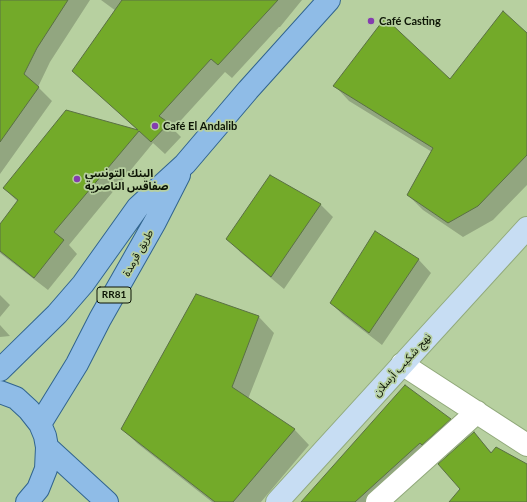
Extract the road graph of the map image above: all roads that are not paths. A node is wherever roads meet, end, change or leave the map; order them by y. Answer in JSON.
{"nodes":[{"id":1,"x":329,"y":0,"type":"edge"},
{"id":2,"x":185,"y":164,"type":"junction"},
{"id":3,"x":527,"y":228,"type":"edge"},
{"id":4,"x":402,"y":364,"type":"junction"},
{"id":5,"x":0,"y":370,"type":"edge"},
{"id":6,"x":0,"y":392,"type":"edge"},
{"id":7,"x":477,"y":412,"type":"junction"},
{"id":8,"x":40,"y":424,"type":"junction"},
{"id":9,"x":527,"y":445,"type":"edge"},
{"id":10,"x":47,"y":447,"type":"junction"},
{"id":11,"x":27,"y":502,"type":"edge"},
{"id":12,"x":107,"y":502,"type":"edge"},
{"id":13,"x":277,"y":502,"type":"edge"},
{"id":14,"x":377,"y":502,"type":"edge"}],
"edges":[{"from":1,"to":2,"type":"main road","name":"طريق قرمدة","number":"RR81"},
{"from":2,"to":5,"type":"main road","name":"طريق قرمدة","number":"RR81"},
{"from":2,"to":8,"type":"main road","name":"طريق قرمدة","number":"RR81"},
{"from":3,"to":4,"type":"street","name":"نهج شكيب أرسلان"},
{"from":4,"to":7,"type":"street"},
{"from":4,"to":13,"type":"street","name":"نهج شكيب أرسلان"},
{"from":6,"to":8,"type":"main road"},
{"from":7,"to":9,"type":"street"},
{"from":7,"to":14,"type":"street"},
{"from":8,"to":10,"type":"main road"},
{"from":10,"to":11,"type":"main road"},
{"from":10,"to":12,"type":"main road"}]}
